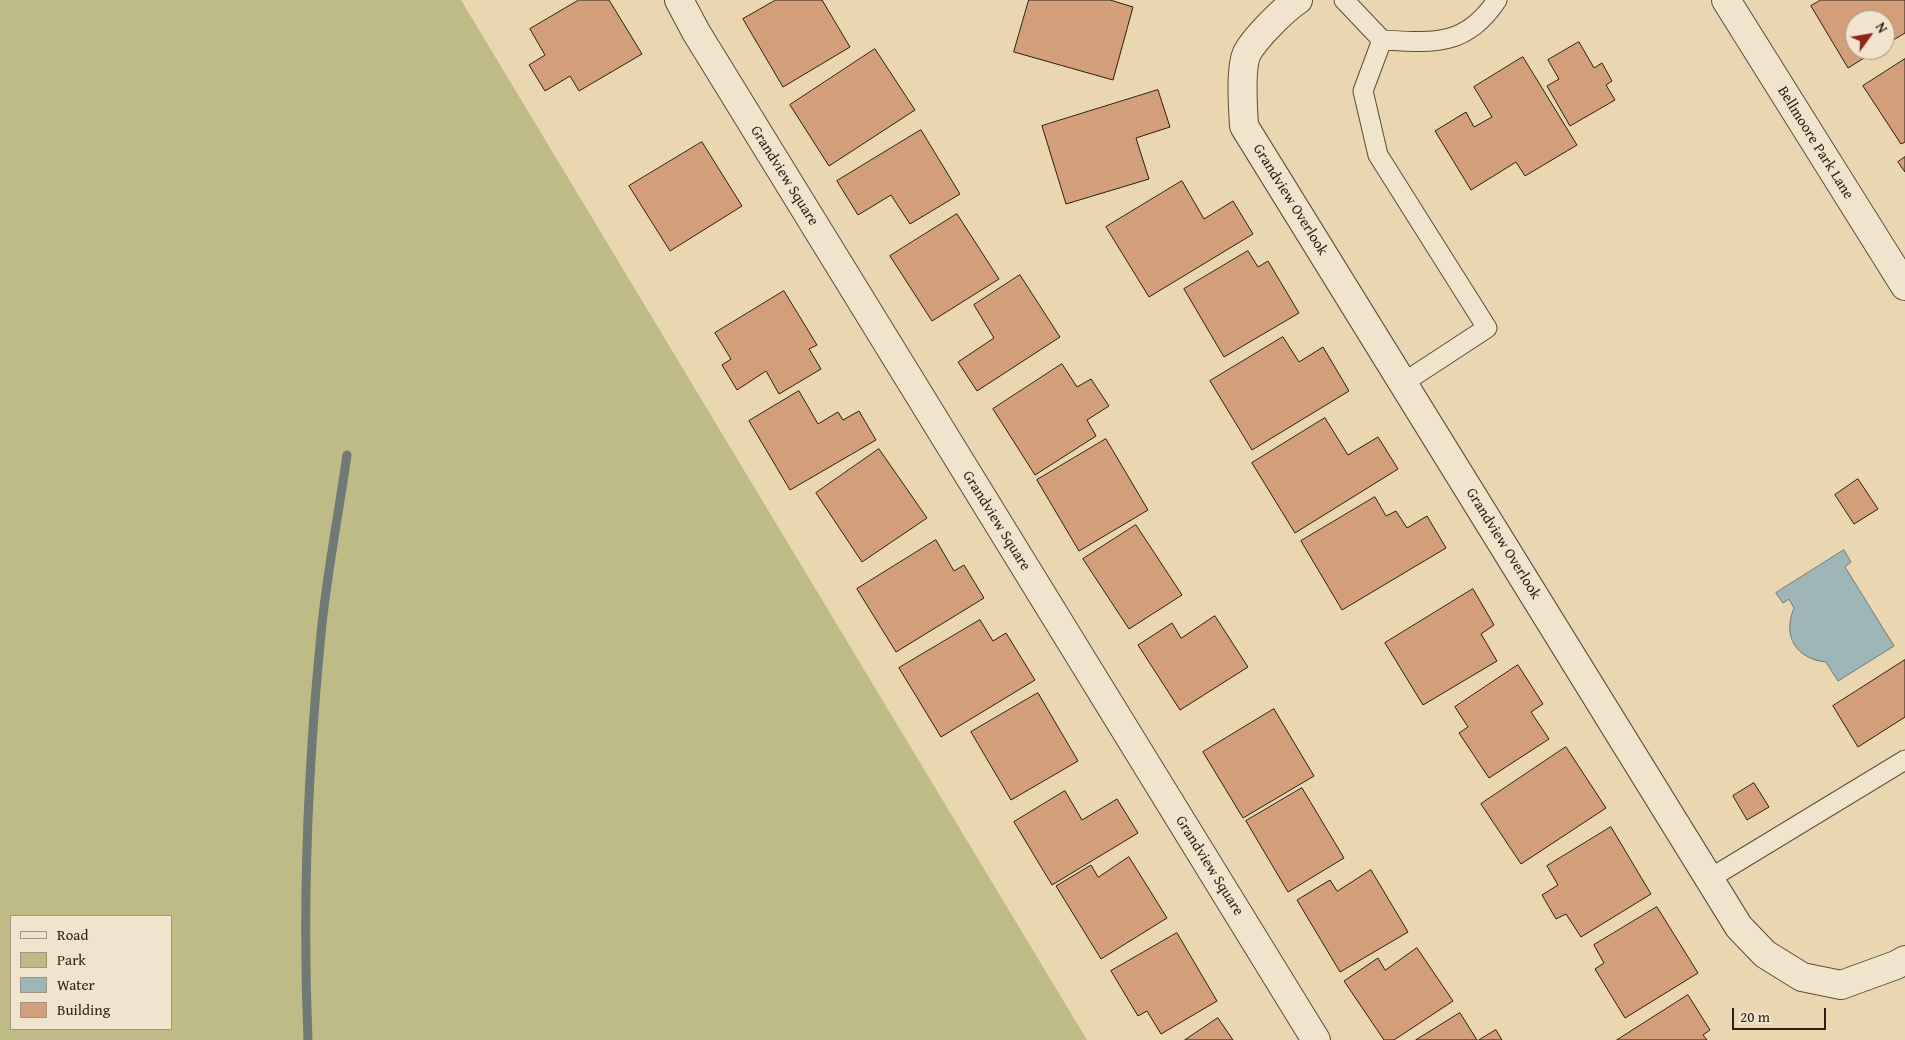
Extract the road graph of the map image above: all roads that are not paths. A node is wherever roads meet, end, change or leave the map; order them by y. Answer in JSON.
{"nodes":[{"id":1,"x":679,"y":0,"type":"edge"},
{"id":2,"x":1298,"y":0,"type":"edge"},
{"id":3,"x":1344,"y":0,"type":"edge"},
{"id":4,"x":1497,"y":0,"type":"edge"},
{"id":5,"x":1726,"y":0,"type":"edge"},
{"id":6,"x":1382,"y":40,"type":"junction"},
{"id":7,"x":1905,"y":286,"type":"edge"},
{"id":8,"x":1403,"y":383,"type":"junction"},
{"id":9,"x":1905,"y":760,"type":"edge"},
{"id":10,"x":1709,"y":879,"type":"junction"},
{"id":11,"x":1905,"y":960,"type":"edge"},
{"id":12,"x":1316,"y":1040,"type":"edge"}],
"edges":[{"from":1,"to":12,"type":"street","name":"Grandview Square"},
{"from":2,"to":8,"type":"street","name":"Grandview Overlook"},
{"from":3,"to":6,"type":"lane"},
{"from":4,"to":6,"type":"lane"},
{"from":5,"to":7,"type":"street","name":"Bellmoore Park Lane"},
{"from":6,"to":8,"type":"lane"},
{"from":8,"to":10,"type":"street","name":"Grandview Overlook"},
{"from":9,"to":10,"type":"lane"},
{"from":10,"to":11,"type":"street","name":"Grandview Overlook"}]}
